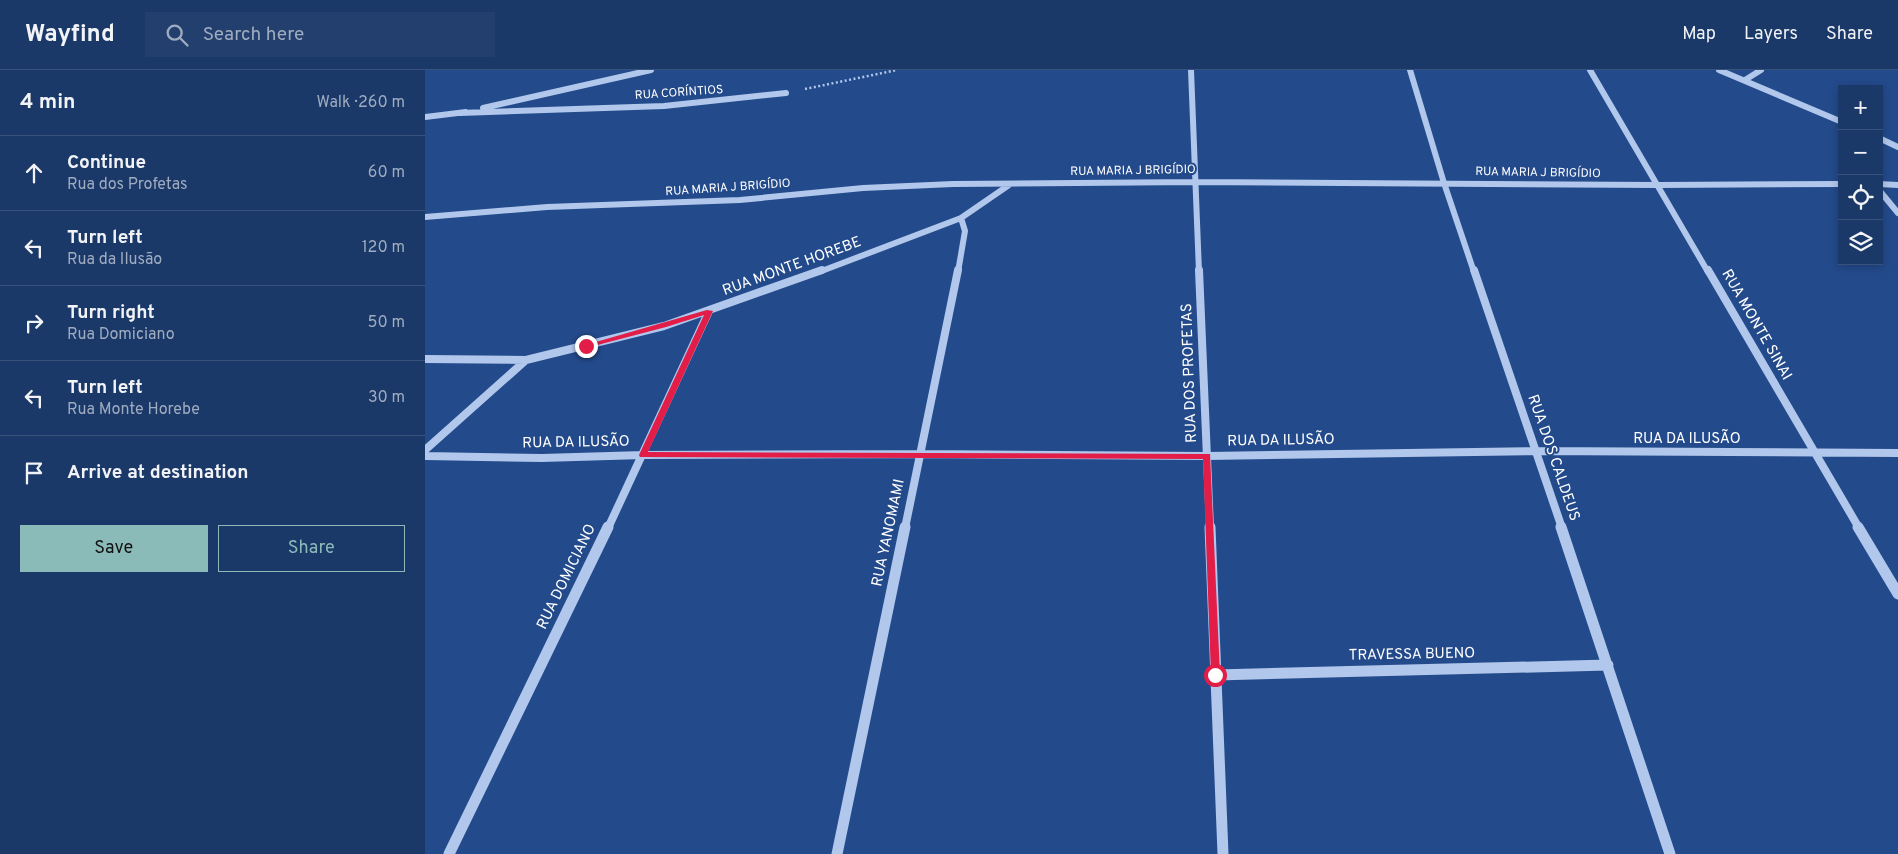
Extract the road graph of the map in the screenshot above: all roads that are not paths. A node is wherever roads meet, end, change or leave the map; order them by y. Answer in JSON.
{"nodes":[{"id":1,"x":651,"y":70,"type":"edge"},
{"id":2,"x":1191,"y":70,"type":"edge"},
{"id":3,"x":1410,"y":70,"type":"edge"},
{"id":4,"x":1590,"y":70,"type":"edge"},
{"id":5,"x":1719,"y":70,"type":"edge"},
{"id":6,"x":1761,"y":70,"type":"edge"},
{"id":7,"x":1745,"y":80,"type":"junction"},
{"id":8,"x":786,"y":93,"type":"road end"},
{"id":9,"x":460,"y":113,"type":"junction"},
{"id":10,"x":425,"y":117,"type":"edge"},
{"id":11,"x":1838,"y":120,"type":"edge"},
{"id":12,"x":1883,"y":140,"type":"edge"},
{"id":13,"x":1898,"y":147,"type":"edge"},
{"id":14,"x":1196,"y":182,"type":"junction"},
{"id":15,"x":1444,"y":183,"type":"junction"},
{"id":16,"x":1838,"y":184,"type":"edge"},
{"id":17,"x":1883,"y":184,"type":"edge"},
{"id":18,"x":1009,"y":185,"type":"junction"},
{"id":19,"x":1898,"y":185,"type":"edge"},
{"id":20,"x":1659,"y":186,"type":"junction"},
{"id":21,"x":1883,"y":195,"type":"edge"},
{"id":22,"x":1898,"y":213,"type":"edge"},
{"id":23,"x":425,"y":217,"type":"edge"},
{"id":24,"x":961,"y":218,"type":"junction"},
{"id":25,"x":709,"y":311,"type":"junction"},
{"id":26,"x":425,"y":359,"type":"edge"},
{"id":27,"x":526,"y":360,"type":"junction"},
{"id":28,"x":425,"y":450,"type":"edge"},
{"id":29,"x":1536,"y":452,"type":"junction"},
{"id":30,"x":1898,"y":453,"type":"edge"},
{"id":31,"x":921,"y":454,"type":"junction"},
{"id":32,"x":1816,"y":454,"type":"junction"},
{"id":33,"x":643,"y":455,"type":"junction"},
{"id":34,"x":425,"y":456,"type":"edge"},
{"id":35,"x":1207,"y":456,"type":"junction"},
{"id":36,"x":1898,"y":594,"type":"edge"},
{"id":37,"x":1608,"y":665,"type":"junction"},
{"id":38,"x":1215,"y":675,"type":"junction"},
{"id":39,"x":449,"y":854,"type":"edge"},
{"id":40,"x":837,"y":854,"type":"edge"},
{"id":41,"x":1223,"y":854,"type":"edge"},
{"id":42,"x":1670,"y":854,"type":"edge"}],
"edges":[{"from":1,"to":9,"type":"street"},
{"from":2,"to":14,"type":"street","name":"RUA DOS PROFETAS"},
{"from":3,"to":15,"type":"street","name":"RUA DOS CALDEUS"},
{"from":4,"to":20,"type":"street","name":"RUA MONTE SINAI"},
{"from":5,"to":7,"type":"street"},
{"from":6,"to":7,"type":"street"},
{"from":7,"to":11,"type":"street"},
{"from":8,"to":9,"type":"street","name":"RUA CORÍNTIOS"},
{"from":9,"to":10,"type":"street"},
{"from":12,"to":13,"type":"street"},
{"from":14,"to":15,"type":"street","name":"RUA MARIA J BRIGÍDIO"},
{"from":14,"to":18,"type":"street","name":"RUA MARIA J BRIGÍDIO"},
{"from":14,"to":35,"type":"street","name":"RUA DOS PROFETAS"},
{"from":15,"to":20,"type":"street","name":"RUA MARIA J BRIGÍDIO"},
{"from":15,"to":29,"type":"street","name":"RUA DOS CALDEUS"},
{"from":16,"to":20,"type":"street","name":"RUA MARIA J BRIGÍDIO"},
{"from":17,"to":19,"type":"street"},
{"from":18,"to":23,"type":"street","name":"RUA MARIA J BRIGÍDIO"},
{"from":18,"to":24,"type":"street","name":"RUA MONTE HOREBE"},
{"from":20,"to":32,"type":"street","name":"RUA MONTE SINAI"},
{"from":21,"to":22,"type":"street"},
{"from":24,"to":25,"type":"street","name":"RUA MONTE HOREBE"},
{"from":24,"to":31,"type":"street","name":"RUA YANOMAMI"},
{"from":25,"to":27,"type":"street","name":"RUA MONTE HOREBE"},
{"from":25,"to":33,"type":"street","name":"RUA DOMICIANO"},
{"from":26,"to":27,"type":"street","name":"RUA MONTE HOREBE"},
{"from":27,"to":28,"type":"street"},
{"from":29,"to":32,"type":"street","name":"RUA DA ILUSÃO"},
{"from":29,"to":35,"type":"street","name":"RUA DA ILUSÃO"},
{"from":29,"to":37,"type":"street","name":"RUA DOS CALDEUS"},
{"from":30,"to":32,"type":"street","name":"RUA DA ILUSÃO"},
{"from":31,"to":33,"type":"street","name":"RUA DA ILUSÃO"},
{"from":31,"to":35,"type":"street","name":"RUA DA ILUSÃO"},
{"from":31,"to":40,"type":"street","name":"RUA YANOMAMI"},
{"from":32,"to":36,"type":"street","name":"RUA MONTE SINAI"},
{"from":33,"to":34,"type":"street","name":"RUA DA ILUSÃO"},
{"from":33,"to":39,"type":"street","name":"RUA DOMICIANO"},
{"from":35,"to":38,"type":"street","name":"RUA DOS PROFETAS"},
{"from":37,"to":38,"type":"street","name":"TRAVESSA BUENO"},
{"from":37,"to":42,"type":"street","name":"RUA DOS CALDEUS"},
{"from":38,"to":41,"type":"street","name":"RUA DOS PROFETAS"}]}
